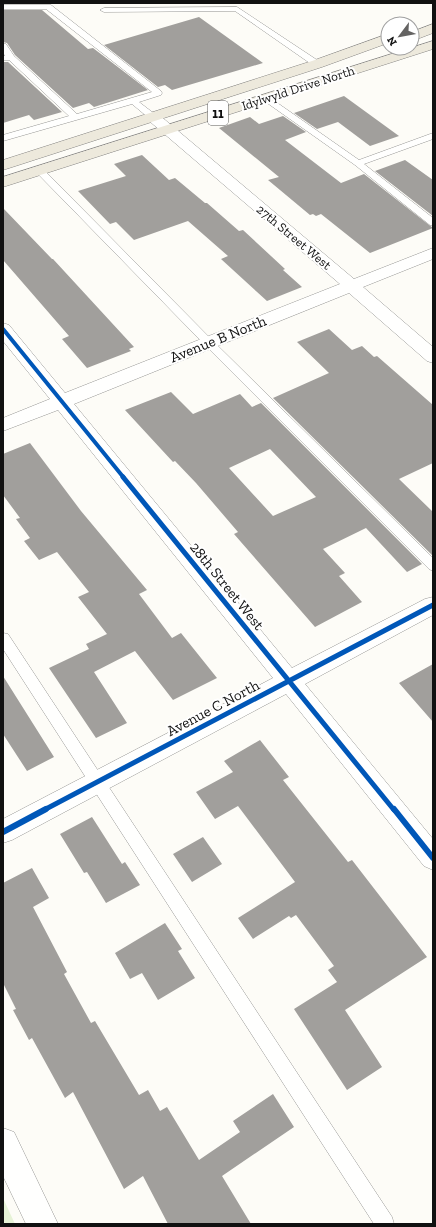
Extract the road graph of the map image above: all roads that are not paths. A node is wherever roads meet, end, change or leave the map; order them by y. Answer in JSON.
{"nodes":[{"id":1,"x":3,"y":7,"type":"edge"},
{"id":2,"x":104,"y":10,"type":"dead end"},
{"id":3,"x":433,"y":23,"type":"edge"},
{"id":4,"x":420,"y":27,"type":"edge"},
{"id":5,"x":433,"y":28,"type":"edge"},
{"id":6,"x":420,"y":34,"type":"edge"},
{"id":7,"x":380,"y":41,"type":"edge"},
{"id":8,"x":433,"y":45,"type":"edge"},
{"id":9,"x":3,"y":46,"type":"edge"},
{"id":10,"x":420,"y":48,"type":"edge"},
{"id":11,"x":390,"y":56,"type":"edge"},
{"id":12,"x":7,"y":58,"type":"edge"},
{"id":13,"x":317,"y":64,"type":"junction"},
{"id":14,"x":266,"y":98,"type":"junction"},
{"id":15,"x":133,"y":101,"type":"junction"},
{"id":16,"x":74,"y":117,"type":"junction"},
{"id":17,"x":153,"y":118,"type":"junction"},
{"id":18,"x":167,"y":130,"type":"junction"},
{"id":19,"x":433,"y":136,"type":"edge"},
{"id":20,"x":3,"y":138,"type":"edge"},
{"id":21,"x":358,"y":163,"type":"junction"},
{"id":22,"x":3,"y":165,"type":"edge"},
{"id":23,"x":39,"y":170,"type":"junction"},
{"id":24,"x":3,"y":182,"type":"edge"},
{"id":25,"x":433,"y":223,"type":"edge"},
{"id":26,"x":433,"y":253,"type":"edge"},
{"id":27,"x":352,"y":286,"type":"junction"},
{"id":28,"x":3,"y":330,"type":"edge"},
{"id":29,"x":209,"y":343,"type":"junction"},
{"id":30,"x":433,"y":357,"type":"edge"},
{"id":31,"x":62,"y":401,"type":"junction"},
{"id":32,"x":3,"y":425,"type":"edge"},
{"id":33,"x":433,"y":566,"type":"edge"},
{"id":34,"x":433,"y":605,"type":"edge"},
{"id":35,"x":3,"y":638,"type":"edge"},
{"id":36,"x":288,"y":681,"type":"junction"},
{"id":37,"x":97,"y":783,"type":"junction"},
{"id":38,"x":3,"y":832,"type":"edge"},
{"id":39,"x":433,"y":858,"type":"edge"},
{"id":40,"x":3,"y":1143,"type":"edge"},
{"id":41,"x":42,"y":1224,"type":"edge"},
{"id":42,"x":385,"y":1224,"type":"edge"}],
"edges":[{"from":1,"to":15,"type":"lane"},
{"from":2,"to":13,"type":"lane"},
{"from":3,"to":4,"type":"main road"},
{"from":5,"to":6,"type":"main road"},
{"from":7,"to":13,"type":"main road","name":"Idylwyld Drive North","number":"11"},
{"from":8,"to":10,"type":"main road","name":"Idylwyld Drive North","number":"11"},
{"from":9,"to":12,"type":"lane"},
{"from":11,"to":14,"type":"main road","name":"Idylwyld Drive North","number":"11"},
{"from":12,"to":16,"type":"lane"},
{"from":13,"to":17,"type":"main road","name":"Idylwyld Drive North","number":"11"},
{"from":14,"to":18,"type":"main road","name":"Idylwyld Drive North","number":"11"},
{"from":14,"to":21,"type":"lane"},
{"from":15,"to":16,"type":"lane"},
{"from":15,"to":17,"type":"lane"},
{"from":16,"to":20,"type":"lane"},
{"from":17,"to":18,"type":"street","name":"27th Street West"},
{"from":17,"to":22,"type":"main road","name":"Idylwyld Drive North","number":"11"},
{"from":18,"to":23,"type":"main road","name":"Idylwyld Drive North","number":"11"},
{"from":18,"to":27,"type":"street","name":"27th Street West"},
{"from":19,"to":21,"type":"lane"},
{"from":21,"to":25,"type":"lane"},
{"from":23,"to":24,"type":"main road","name":"Idylwyld Drive North","number":"11"},
{"from":23,"to":29,"type":"lane"},
{"from":26,"to":27,"type":"street","name":"Avenue B North"},
{"from":27,"to":29,"type":"street","name":"Avenue B North"},
{"from":27,"to":30,"type":"street","name":"27th Street West"},
{"from":28,"to":31,"type":"street","name":"28th Street West"},
{"from":29,"to":31,"type":"street","name":"Avenue B North"},
{"from":29,"to":33,"type":"lane"},
{"from":31,"to":32,"type":"street","name":"Avenue B North"},
{"from":31,"to":36,"type":"street","name":"28th Street West"},
{"from":34,"to":36,"type":"street","name":"Avenue C North"},
{"from":35,"to":37,"type":"lane"},
{"from":36,"to":37,"type":"street","name":"Avenue C North"},
{"from":36,"to":39,"type":"street","name":"28th Street West"},
{"from":37,"to":38,"type":"street","name":"Avenue C North"},
{"from":37,"to":42,"type":"lane"},
{"from":40,"to":41,"type":"street"}]}
